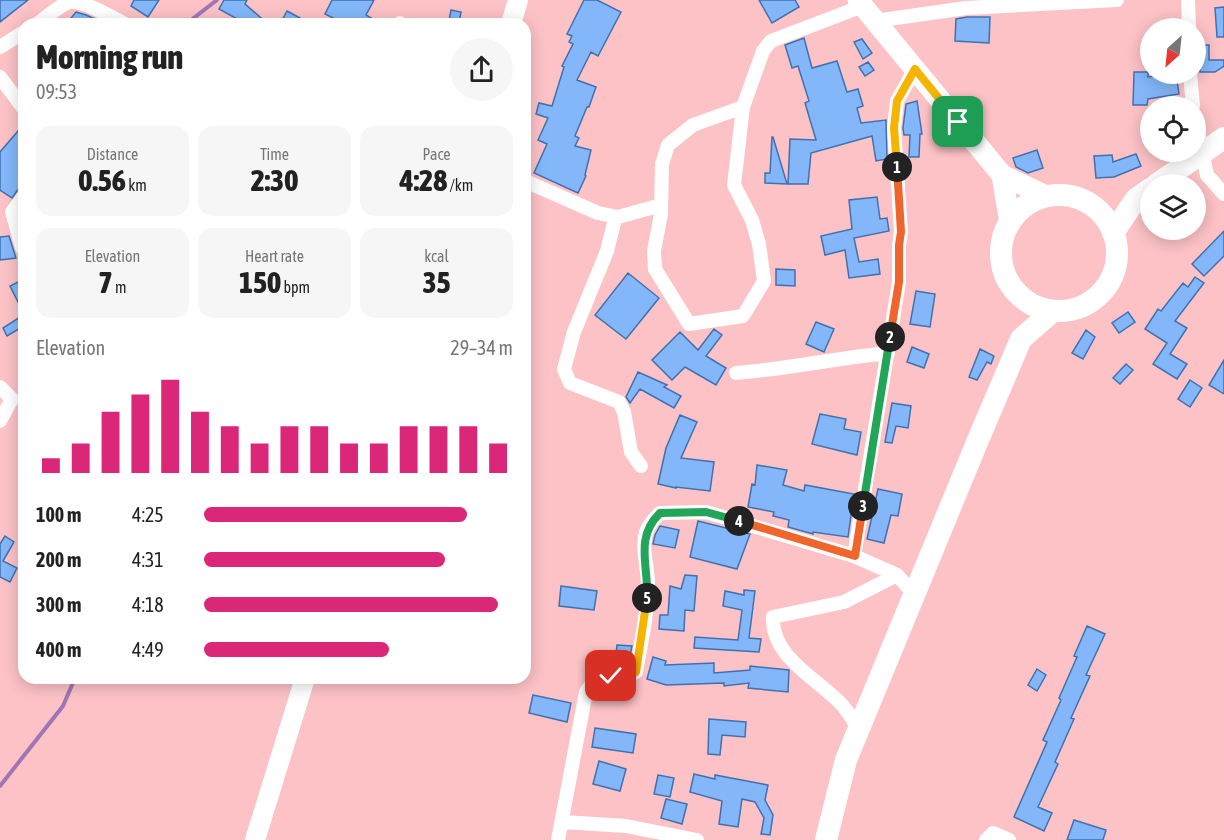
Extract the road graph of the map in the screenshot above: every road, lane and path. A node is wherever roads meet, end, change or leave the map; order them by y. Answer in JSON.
{"nodes":[{"id":1,"x":518,"y":0,"type":"edge"},
{"id":2,"x":1117,"y":0,"type":"edge"},
{"id":3,"x":1188,"y":0,"type":"edge"},
{"id":4,"x":80,"y":1,"type":"edge"},
{"id":5,"x":1080,"y":1,"type":"edge"},
{"id":6,"x":865,"y":9,"type":"edge"},
{"id":7,"x":46,"y":18,"type":"edge"},
{"id":8,"x":114,"y":18,"type":"edge"},
{"id":9,"x":513,"y":18,"type":"edge"},
{"id":10,"x":1189,"y":18,"type":"edge"},
{"id":11,"x":18,"y":36,"type":"edge"},
{"id":12,"x":0,"y":47,"type":"edge"},
{"id":13,"x":915,"y":69,"type":"junction"},
{"id":14,"x":0,"y":77,"type":"edge"},
{"id":15,"x":18,"y":101,"type":"edge"},
{"id":16,"x":743,"y":107,"type":"junction"},
{"id":17,"x":1224,"y":138,"type":"edge"},
{"id":18,"x":1206,"y":151,"type":"edge"},
{"id":19,"x":1189,"y":162,"type":"edge"},
{"id":20,"x":1203,"y":162,"type":"edge"},
{"id":21,"x":1172,"y":174,"type":"edge"},
{"id":22,"x":1002,"y":176,"type":"junction"},
{"id":23,"x":531,"y":185,"type":"edge"},
{"id":24,"x":1044,"y":195,"type":"junction"},
{"id":25,"x":1140,"y":195,"type":"edge"},
{"id":26,"x":1224,"y":195,"type":"edge"},
{"id":27,"x":1140,"y":198,"type":"edge"},
{"id":28,"x":18,"y":204,"type":"edge"},
{"id":29,"x":661,"y":205,"type":"junction"},
{"id":30,"x":1094,"y":208,"type":"junction"},
{"id":31,"x":618,"y":217,"type":"junction"},
{"id":32,"x":1010,"y":222,"type":"junction"},
{"id":33,"x":1113,"y":233,"type":"junction"},
{"id":34,"x":18,"y":234,"type":"edge"},
{"id":35,"x":1016,"y":292,"type":"junction"},
{"id":36,"x":1053,"y":311,"type":"junction"},
{"id":37,"x":1022,"y":339,"type":"junction"},
{"id":38,"x":888,"y":353,"type":"junction"},
{"id":39,"x":736,"y":373,"type":"dead end"},
{"id":40,"x":0,"y":387,"type":"edge"},
{"id":41,"x":0,"y":421,"type":"edge"},
{"id":42,"x":642,"y":466,"type":"dead end"},
{"id":43,"x":855,"y":556,"type":"junction"},
{"id":44,"x":897,"y":575,"type":"junction"},
{"id":45,"x":914,"y":594,"type":"junction"},
{"id":46,"x":303,"y":684,"type":"edge"},
{"id":47,"x":859,"y":729,"type":"junction"},
{"id":48,"x":563,"y":822,"type":"junction"},
{"id":49,"x":255,"y":840,"type":"edge"},
{"id":50,"x":558,"y":840,"type":"edge"},
{"id":51,"x":697,"y":840,"type":"edge"},
{"id":52,"x":826,"y":840,"type":"edge"},
{"id":53,"x":986,"y":840,"type":"edge"},
{"id":54,"x":1009,"y":840,"type":"edge"}],
"edges":[{"from":1,"to":9,"type":"main road"},
{"from":2,"to":5,"type":"street"},
{"from":3,"to":10,"type":"street"},
{"from":4,"to":7,"type":"street"},
{"from":4,"to":8,"type":"street"},
{"from":5,"to":6,"type":"street"},
{"from":6,"to":13,"type":"main road"},
{"from":6,"to":16,"type":"street"},
{"from":11,"to":12,"type":"street"},
{"from":13,"to":22,"type":"main road"},
{"from":13,"to":38,"type":"street"},
{"from":14,"to":15,"type":"street"},
{"from":16,"to":29,"type":"street"},
{"from":16,"to":29,"type":"street"},
{"from":17,"to":18,"type":"highway"},
{"from":19,"to":21,"type":"highway"},
{"from":20,"to":26,"type":"street"},
{"from":22,"to":24,"type":"main road"},
{"from":22,"to":32,"type":"main road"},
{"from":23,"to":31,"type":"street"},
{"from":24,"to":30,"type":"highway"},
{"from":24,"to":32,"type":"highway"},
{"from":25,"to":30,"type":"highway"},
{"from":27,"to":33,"type":"highway"},
{"from":28,"to":34,"type":"street"},
{"from":29,"to":31,"type":"street"},
{"from":30,"to":33,"type":"highway"},
{"from":31,"to":42,"type":"street"},
{"from":32,"to":35,"type":"highway"},
{"from":33,"to":36,"type":"highway"},
{"from":35,"to":36,"type":"highway"},
{"from":35,"to":37,"type":"highway"},
{"from":36,"to":37,"type":"highway"},
{"from":37,"to":45,"type":"highway"},
{"from":38,"to":39,"type":"street"},
{"from":38,"to":43,"type":"street"},
{"from":40,"to":41,"type":"street"},
{"from":43,"to":44,"type":"street"},
{"from":43,"to":48,"type":"street"},
{"from":44,"to":45,"type":"street"},
{"from":44,"to":47,"type":"street"},
{"from":45,"to":47,"type":"highway"},
{"from":46,"to":49,"type":"main road"},
{"from":47,"to":52,"type":"highway"},
{"from":48,"to":50,"type":"street"},
{"from":48,"to":51,"type":"street"},
{"from":53,"to":54,"type":"street"}]}
